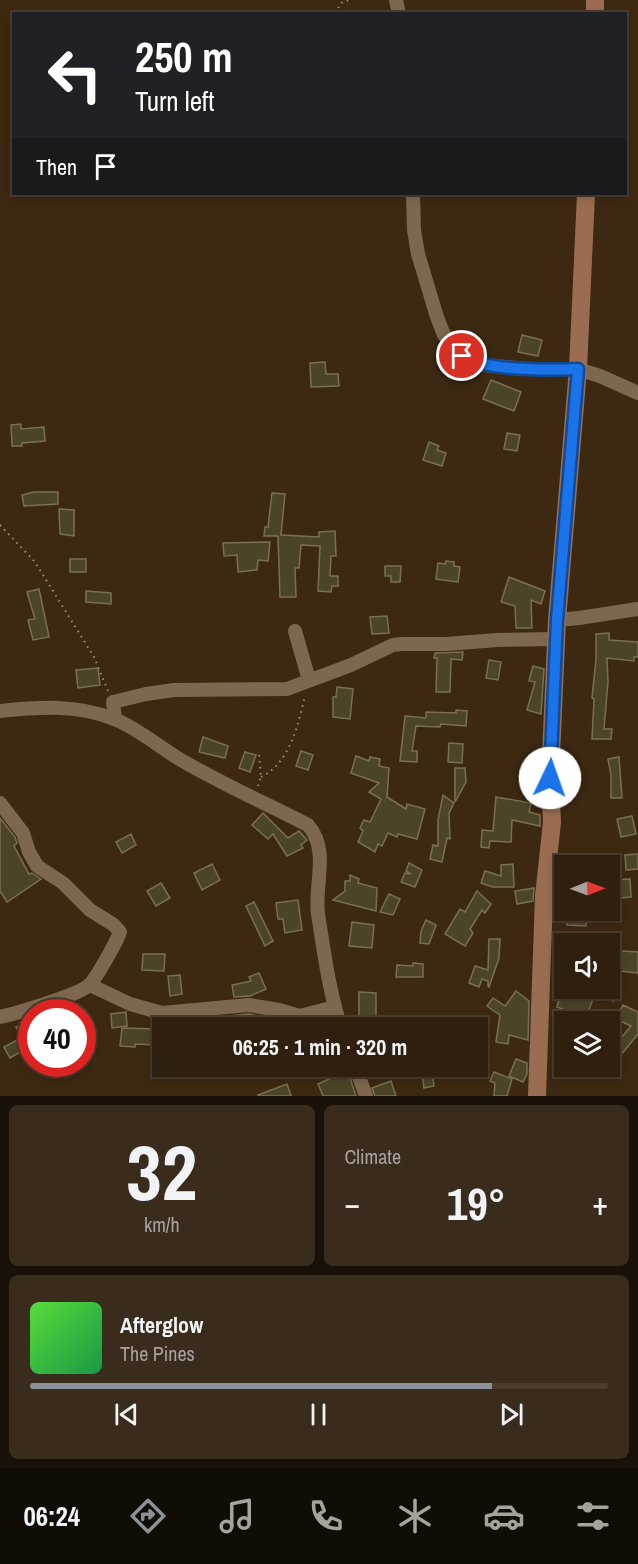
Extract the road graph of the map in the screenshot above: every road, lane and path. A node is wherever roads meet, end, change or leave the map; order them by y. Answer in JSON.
{"nodes":[{"id":1,"x":349,"y":0,"type":"edge"},
{"id":2,"x":338,"y":12,"type":"edge"},
{"id":3,"x":413,"y":195,"type":"edge"},
{"id":4,"x":586,"y":195,"type":"edge"},
{"id":5,"x":578,"y":369,"type":"junction"},
{"id":6,"x":638,"y":393,"type":"edge"},
{"id":7,"x":0,"y":525,"type":"edge"},
{"id":8,"x":638,"y":609,"type":"edge"},
{"id":9,"x":557,"y":620,"type":"junction"},
{"id":10,"x":295,"y":631,"type":"dead end"},
{"id":11,"x":557,"y":639,"type":"junction"},
{"id":12,"x":309,"y":680,"type":"junction"},
{"id":13,"x":112,"y":702,"type":"junction"},
{"id":14,"x":0,"y":711,"type":"edge"},
{"id":15,"x":115,"y":719,"type":"junction"},
{"id":16,"x":260,"y":753,"type":"dead end"},
{"id":17,"x":0,"y":803,"type":"edge"},
{"id":18,"x":90,"y":985,"type":"junction"},
{"id":19,"x":335,"y":1007,"type":"junction"},
{"id":20,"x":0,"y":1017,"type":"edge"},
{"id":21,"x":338,"y":1017,"type":"edge"},
{"id":22,"x":359,"y":1077,"type":"edge"},
{"id":23,"x":366,"y":1096,"type":"edge"},
{"id":24,"x":537,"y":1096,"type":"edge"}],
"edges":[{"from":1,"to":2,"type":"path"},
{"from":3,"to":5,"type":"street"},
{"from":4,"to":5,"type":"street"},
{"from":5,"to":6,"type":"street"},
{"from":5,"to":9,"type":"street"},
{"from":7,"to":13,"type":"path"},
{"from":8,"to":9,"type":"street"},
{"from":9,"to":11,"type":"street"},
{"from":10,"to":12,"type":"street"},
{"from":11,"to":12,"type":"street"},
{"from":11,"to":24,"type":"street"},
{"from":12,"to":13,"type":"street"},
{"from":12,"to":16,"type":"path"},
{"from":13,"to":15,"type":"street"},
{"from":14,"to":15,"type":"street"},
{"from":15,"to":19,"type":"street"},
{"from":17,"to":18,"type":"street"},
{"from":18,"to":19,"type":"street"},
{"from":18,"to":20,"type":"street"},
{"from":19,"to":21,"type":"street"},
{"from":22,"to":23,"type":"street"}]}
